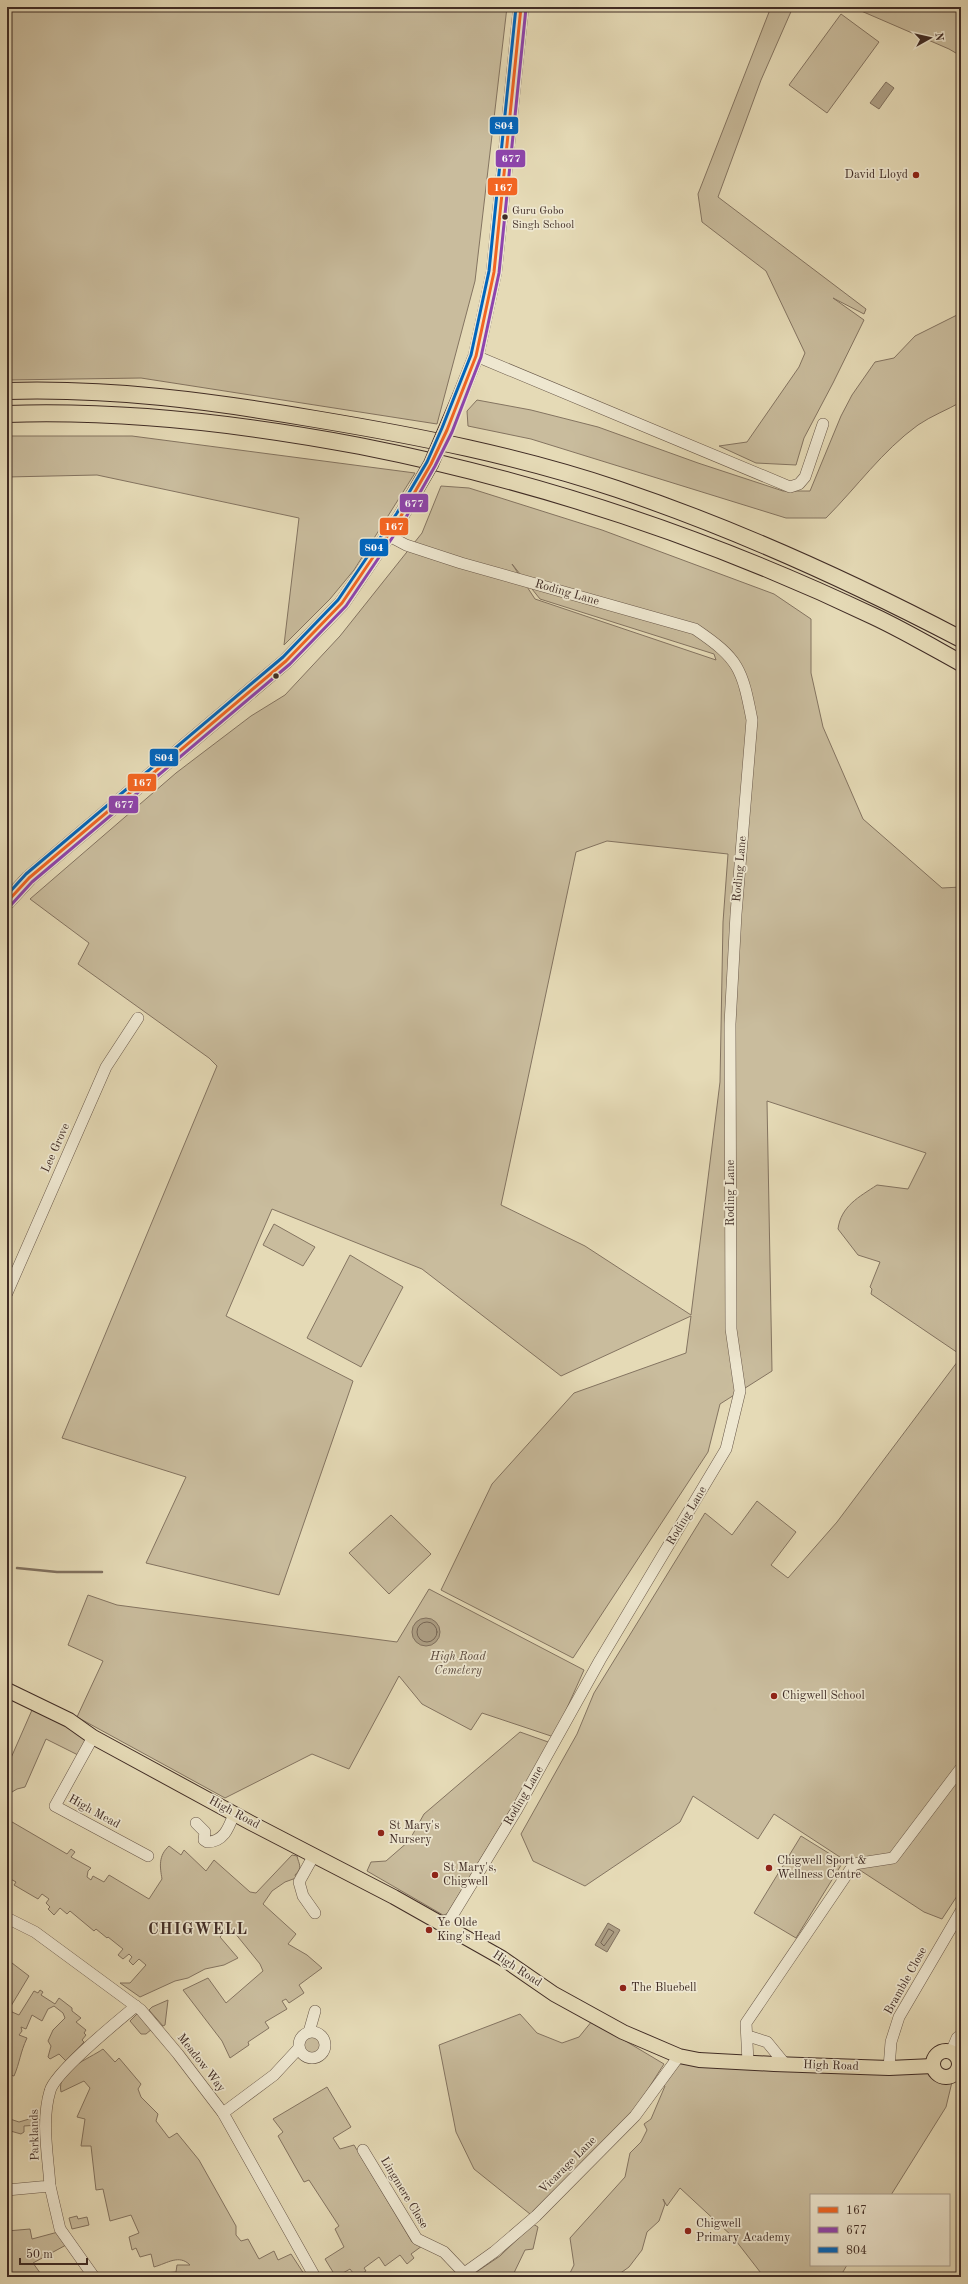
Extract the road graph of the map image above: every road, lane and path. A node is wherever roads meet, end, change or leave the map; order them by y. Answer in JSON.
{"nodes":[{"id":1,"x":521,"y":7,"type":"edge"},
{"id":2,"x":476,"y":356,"type":"junction"},
{"id":3,"x":7,"y":391,"type":"edge"},
{"id":4,"x":7,"y":414,"type":"edge"},
{"id":5,"x":823,"y":424,"type":"dead end"},
{"id":6,"x":389,"y":536,"type":"junction"},
{"id":7,"x":961,"y":639,"type":"edge"},
{"id":8,"x":961,"y":663,"type":"edge"},
{"id":9,"x":7,"y":902,"type":"edge"},
{"id":10,"x":138,"y":1018,"type":"dead end"},
{"id":11,"x":7,"y":1293,"type":"edge"},
{"id":12,"x":7,"y":1690,"type":"edge"},
{"id":13,"x":93,"y":1737,"type":"junction"},
{"id":14,"x":961,"y":1768,"type":"edge"},
{"id":15,"x":234,"y":1814,"type":"junction"},
{"id":16,"x":196,"y":1823,"type":"dead end"},
{"id":17,"x":148,"y":1856,"type":"dead end"},
{"id":18,"x":314,"y":1856,"type":"junction"},
{"id":19,"x":961,"y":1911,"type":"edge"},
{"id":20,"x":315,"y":1913,"type":"dead end"},
{"id":21,"x":7,"y":1918,"type":"edge"},
{"id":22,"x":446,"y":1926,"type":"junction"},
{"id":23,"x":136,"y":2006,"type":"junction"},
{"id":24,"x":315,"y":2011,"type":"dead end"},
{"id":25,"x":310,"y":2032,"type":"junction"},
{"id":26,"x":961,"y":2035,"type":"edge"},
{"id":27,"x":748,"y":2036,"type":"junction"},
{"id":28,"x":299,"y":2048,"type":"junction"},
{"id":29,"x":951,"y":2052,"type":"junction"},
{"id":30,"x":679,"y":2056,"type":"junction"},
{"id":31,"x":748,"y":2062,"type":"junction"},
{"id":32,"x":785,"y":2064,"type":"junction"},
{"id":33,"x":932,"y":2066,"type":"junction"},
{"id":34,"x":889,"y":2068,"type":"junction"},
{"id":35,"x":960,"y":2070,"type":"edge"},
{"id":36,"x":223,"y":2113,"type":"junction"},
{"id":37,"x":363,"y":2150,"type":"dead end"},
{"id":38,"x":50,"y":2186,"type":"junction"},
{"id":39,"x":7,"y":2190,"type":"edge"},
{"id":40,"x":462,"y":2275,"type":"edge"},
{"id":41,"x":94,"y":2277,"type":"edge"},
{"id":42,"x":316,"y":2277,"type":"edge"}],
"edges":[{"from":1,"to":2,"type":"main road"},
{"from":2,"to":5,"type":"street"},
{"from":2,"to":6,"type":"main road","bridge":true},
{"from":3,"to":7,"type":"highway"},
{"from":4,"to":8,"type":"highway"},
{"from":6,"to":9,"type":"main road"},
{"from":6,"to":22,"type":"street","name":"Roding Lane"},
{"from":10,"to":11,"type":"street","name":"Lee Grove"},
{"from":12,"to":13,"type":"main road","name":"High Road"},
{"from":13,"to":15,"type":"main road","name":"High Road"},
{"from":13,"to":17,"type":"street","name":"High Mead"},
{"from":14,"to":27,"type":"street"},
{"from":15,"to":16,"type":"street"},
{"from":15,"to":18,"type":"main road","name":"High Road"},
{"from":18,"to":20,"type":"street"},
{"from":18,"to":22,"type":"main road","name":"High Road"},
{"from":19,"to":34,"type":"street","name":"Bramble Close"},
{"from":21,"to":23,"type":"street","name":"Meadow Way"},
{"from":22,"to":30,"type":"main road","name":"High Road"},
{"from":23,"to":36,"type":"street","name":"Meadow Way"},
{"from":23,"to":38,"type":"street","name":"Parklands"},
{"from":24,"to":25,"type":"street"},
{"from":25,"to":28,"type":"street"},
{"from":25,"to":28,"type":"street"},
{"from":26,"to":29,"type":"street"},
{"from":27,"to":31,"type":"street"},
{"from":27,"to":32,"type":"street"},
{"from":28,"to":36,"type":"street"},
{"from":29,"to":33,"type":"main road"},
{"from":29,"to":35,"type":"main road"},
{"from":30,"to":31,"type":"main road","name":"High Road"},
{"from":30,"to":40,"type":"street","name":"Vicarage Lane"},
{"from":31,"to":32,"type":"main road","name":"High Road"},
{"from":32,"to":34,"type":"main road","name":"High Road"},
{"from":33,"to":34,"type":"main road","name":"High Road"},
{"from":33,"to":35,"type":"main road"},
{"from":36,"to":42,"type":"street","name":"Meadow Way"},
{"from":37,"to":40,"type":"street","name":"Lingmere Close"},
{"from":38,"to":39,"type":"street"},
{"from":38,"to":41,"type":"street","name":"Parklands"}]}
